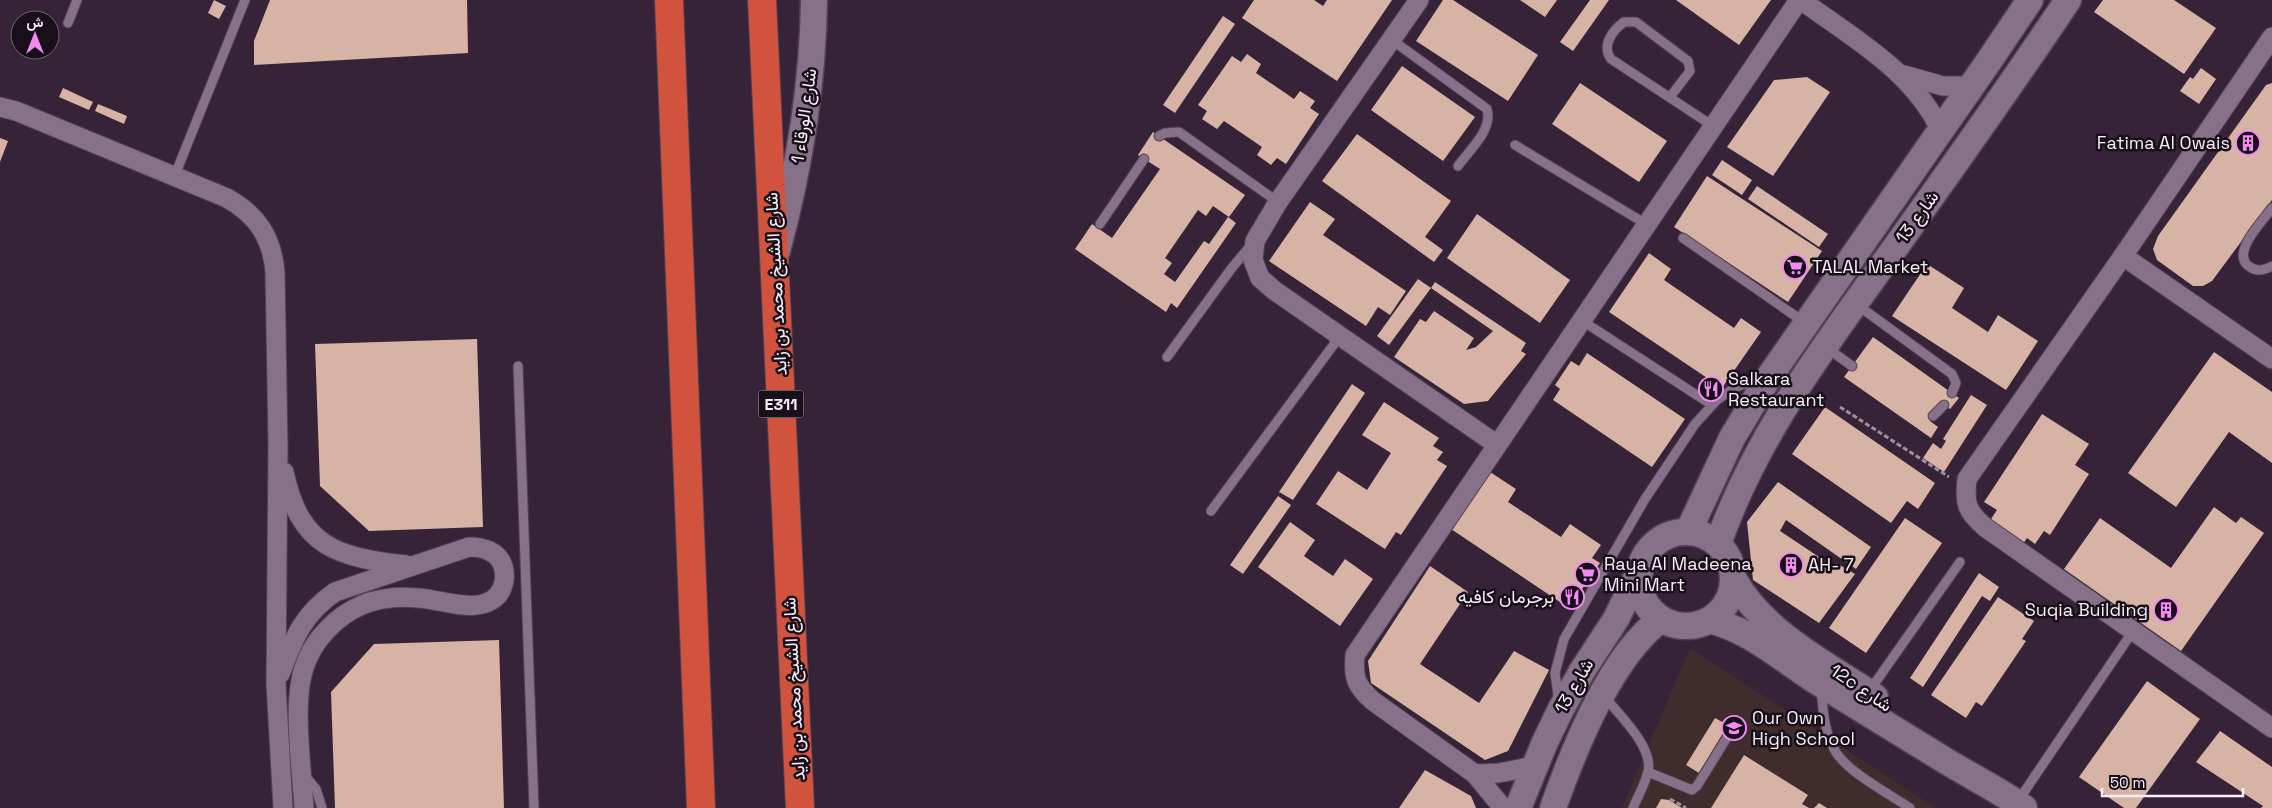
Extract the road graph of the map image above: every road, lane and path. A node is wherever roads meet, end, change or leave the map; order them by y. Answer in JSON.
{"nodes":[{"id":1,"x":77,"y":0,"type":"edge"},
{"id":2,"x":245,"y":0,"type":"edge"},
{"id":3,"x":669,"y":0,"type":"edge"},
{"id":4,"x":762,"y":0,"type":"edge"},
{"id":5,"x":814,"y":0,"type":"edge"},
{"id":6,"x":1420,"y":0,"type":"edge"},
{"id":7,"x":1800,"y":0,"type":"edge"},
{"id":8,"x":2030,"y":0,"type":"edge"},
{"id":9,"x":2068,"y":0,"type":"edge"},
{"id":10,"x":68,"y":23,"type":"dead end"},
{"id":11,"x":1392,"y":40,"type":"junction"},
{"id":12,"x":2269,"y":49,"type":"edge"},
{"id":13,"x":1901,"y":74,"type":"junction"},
{"id":14,"x":1971,"y":86,"type":"junction"},
{"id":15,"x":1670,"y":97,"type":"junction"},
{"id":16,"x":5,"y":106,"type":"edge"},
{"id":17,"x":1713,"y":126,"type":"junction"},
{"id":18,"x":1941,"y":131,"type":"junction"},
{"id":19,"x":1160,"y":136,"type":"dead end"},
{"id":20,"x":1515,"y":145,"type":"dead end"},
{"id":21,"x":1144,"y":158,"type":"dead end"},
{"id":22,"x":1458,"y":166,"type":"dead end"},
{"id":23,"x":175,"y":175,"type":"junction"},
{"id":24,"x":1278,"y":202,"type":"junction"},
{"id":25,"x":2272,"y":208,"type":"edge"},
{"id":26,"x":1100,"y":224,"type":"dead end"},
{"id":27,"x":1646,"y":224,"type":"junction"},
{"id":28,"x":1683,"y":238,"type":"dead end"},
{"id":29,"x":1255,"y":241,"type":"junction"},
{"id":30,"x":2123,"y":256,"type":"junction"},
{"id":31,"x":775,"y":259,"type":"junction"},
{"id":32,"x":2272,"y":266,"type":"edge"},
{"id":33,"x":1855,"y":304,"type":"junction"},
{"id":34,"x":1581,"y":320,"type":"junction"},
{"id":35,"x":1806,"y":323,"type":"junction"},
{"id":36,"x":1340,"y":336,"type":"junction"},
{"id":37,"x":1825,"y":347,"type":"junction"},
{"id":38,"x":1167,"y":357,"type":"dead end"},
{"id":39,"x":2272,"y":359,"type":"edge"},
{"id":40,"x":518,"y":366,"type":"dead end"},
{"id":41,"x":1852,"y":366,"type":"dead end"},
{"id":42,"x":1765,"y":384,"type":"junction"},
{"id":43,"x":1952,"y":393,"type":"dead end"},
{"id":44,"x":1712,"y":405,"type":"junction"},
{"id":45,"x":1944,"y":405,"type":"dead end"},
{"id":46,"x":1840,"y":407,"type":"dead end"},
{"id":47,"x":1933,"y":416,"type":"dead end"},
{"id":48,"x":278,"y":444,"type":"junction"},
{"id":49,"x":1496,"y":444,"type":"junction"},
{"id":50,"x":1966,"y":484,"type":"junction"},
{"id":51,"x":1212,"y":511,"type":"dead end"},
{"id":52,"x":1688,"y":532,"type":"junction"},
{"id":53,"x":1718,"y":544,"type":"junction"},
{"id":54,"x":1960,"y":562,"type":"dead end"},
{"id":55,"x":412,"y":565,"type":"junction"},
{"id":56,"x":1640,"y":569,"type":"junction"},
{"id":57,"x":1734,"y":580,"type":"junction"},
{"id":58,"x":1661,"y":619,"type":"junction"},
{"id":59,"x":1709,"y":620,"type":"junction"},
{"id":60,"x":2134,"y":632,"type":"junction"},
{"id":61,"x":1820,"y":683,"type":"junction"},
{"id":62,"x":276,"y":684,"type":"junction"},
{"id":63,"x":1868,"y":692,"type":"junction"},
{"id":64,"x":1603,"y":695,"type":"junction"},
{"id":65,"x":1561,"y":709,"type":"junction"},
{"id":66,"x":696,"y":714,"type":"junction"},
{"id":67,"x":2272,"y":728,"type":"edge"},
{"id":68,"x":1731,"y":731,"type":"dead end"},
{"id":69,"x":1534,"y":766,"type":"junction"},
{"id":70,"x":1648,"y":772,"type":"junction"},
{"id":71,"x":302,"y":774,"type":"junction"},
{"id":72,"x":1475,"y":774,"type":"junction"},
{"id":73,"x":1670,"y":799,"type":"dead end"},
{"id":74,"x":2012,"y":800,"type":"edge"},
{"id":75,"x":283,"y":808,"type":"edge"},
{"id":76,"x":304,"y":808,"type":"edge"},
{"id":77,"x":322,"y":808,"type":"edge"},
{"id":78,"x":534,"y":808,"type":"edge"},
{"id":79,"x":684,"y":808,"type":"edge"},
{"id":80,"x":701,"y":808,"type":"edge"},
{"id":81,"x":800,"y":808,"type":"edge"},
{"id":82,"x":1504,"y":808,"type":"edge"},
{"id":83,"x":1518,"y":808,"type":"edge"},
{"id":84,"x":1553,"y":808,"type":"edge"},
{"id":85,"x":1633,"y":808,"type":"edge"},
{"id":86,"x":1686,"y":808,"type":"edge"},
{"id":87,"x":1910,"y":808,"type":"edge"}],
"edges":[{"from":1,"to":10,"type":"lane"},
{"from":2,"to":23,"type":"lane"},
{"from":3,"to":66,"type":"highway"},
{"from":4,"to":31,"type":"highway","name":"شارع الشيخ محمد بن زايد","number":"E311"},
{"from":5,"to":31,"type":"street","name":"شارع الورقاء 1"},
{"from":6,"to":11,"type":"street"},
{"from":7,"to":13,"type":"street"},
{"from":7,"to":17,"type":"street"},
{"from":8,"to":14,"type":"street","name":"شارع 13"},
{"from":9,"to":33,"type":"street","name":"شارع 13"},
{"from":11,"to":22,"type":"lane"},
{"from":11,"to":24,"type":"street"},
{"from":12,"to":30,"type":"street"},
{"from":13,"to":14,"type":"street"},
{"from":13,"to":18,"type":"street"},
{"from":14,"to":18,"type":"street","name":"شارع 13"},
{"from":15,"to":15,"type":"lane"},
{"from":15,"to":17,"type":"lane"},
{"from":16,"to":23,"type":"street"},
{"from":17,"to":27,"type":"street"},
{"from":18,"to":35,"type":"street","name":"شارع 13"},
{"from":19,"to":24,"type":"lane"},
{"from":20,"to":27,"type":"lane"},
{"from":21,"to":26,"type":"lane"},
{"from":23,"to":48,"type":"street"},
{"from":24,"to":29,"type":"street"},
{"from":25,"to":32,"type":"lane"},
{"from":27,"to":34,"type":"street"},
{"from":28,"to":35,"type":"lane"},
{"from":29,"to":36,"type":"street"},
{"from":29,"to":38,"type":"lane"},
{"from":30,"to":39,"type":"street"},
{"from":30,"to":50,"type":"street"},
{"from":31,"to":81,"type":"highway","name":"شارع الشيخ محمد بن زايد","number":"E311"},
{"from":33,"to":37,"type":"street","name":"شارع 13"},
{"from":33,"to":43,"type":"lane"},
{"from":34,"to":44,"type":"lane"},
{"from":34,"to":49,"type":"street"},
{"from":35,"to":42,"type":"street","name":"شارع 13"},
{"from":36,"to":49,"type":"street"},
{"from":36,"to":51,"type":"lane"},
{"from":37,"to":41,"type":"lane"},
{"from":37,"to":53,"type":"street","name":"شارع 13"},
{"from":40,"to":78,"type":"lane"},
{"from":42,"to":44,"type":"lane"},
{"from":42,"to":52,"type":"street","name":"شارع 13"},
{"from":44,"to":65,"type":"lane"},
{"from":45,"to":47,"type":"lane"},
{"from":46,"to":50,"type":"path"},
{"from":48,"to":55,"type":"street"},
{"from":48,"to":62,"type":"street"},
{"from":49,"to":72,"type":"street"},
{"from":50,"to":60,"type":"street"},
{"from":52,"to":53,"type":"street"},
{"from":52,"to":56,"type":"street"},
{"from":53,"to":57,"type":"street"},
{"from":54,"to":63,"type":"lane"},
{"from":55,"to":62,"type":"street"},
{"from":55,"to":71,"type":"street"},
{"from":56,"to":58,"type":"street"},
{"from":56,"to":65,"type":"street","name":"شارع 13"},
{"from":57,"to":59,"type":"street"},
{"from":57,"to":63,"type":"street","name":"12c شارع"},
{"from":58,"to":59,"type":"street"},
{"from":58,"to":64,"type":"street","name":"شارع 13"},
{"from":59,"to":61,"type":"street","name":"12c شارع"},
{"from":60,"to":67,"type":"street"},
{"from":60,"to":74,"type":"lane"},
{"from":61,"to":74,"type":"street","name":"12c شارع"},
{"from":61,"to":87,"type":"lane"},
{"from":62,"to":75,"type":"street"},
{"from":63,"to":74,"type":"street","name":"12c شارع"},
{"from":64,"to":70,"type":"lane"},
{"from":64,"to":84,"type":"street","name":"شارع 13"},
{"from":65,"to":69,"type":"street","name":"شارع 13"},
{"from":66,"to":79,"type":"highway"},
{"from":66,"to":80,"type":"highway"},
{"from":68,"to":70,"type":"lane"},
{"from":69,"to":72,"type":"street"},
{"from":69,"to":83,"type":"street","name":"شارع 13"},
{"from":70,"to":85,"type":"lane"},
{"from":71,"to":76,"type":"street"},
{"from":71,"to":77,"type":"lane"},
{"from":72,"to":82,"type":"street"},
{"from":73,"to":86,"type":"path"}]}
